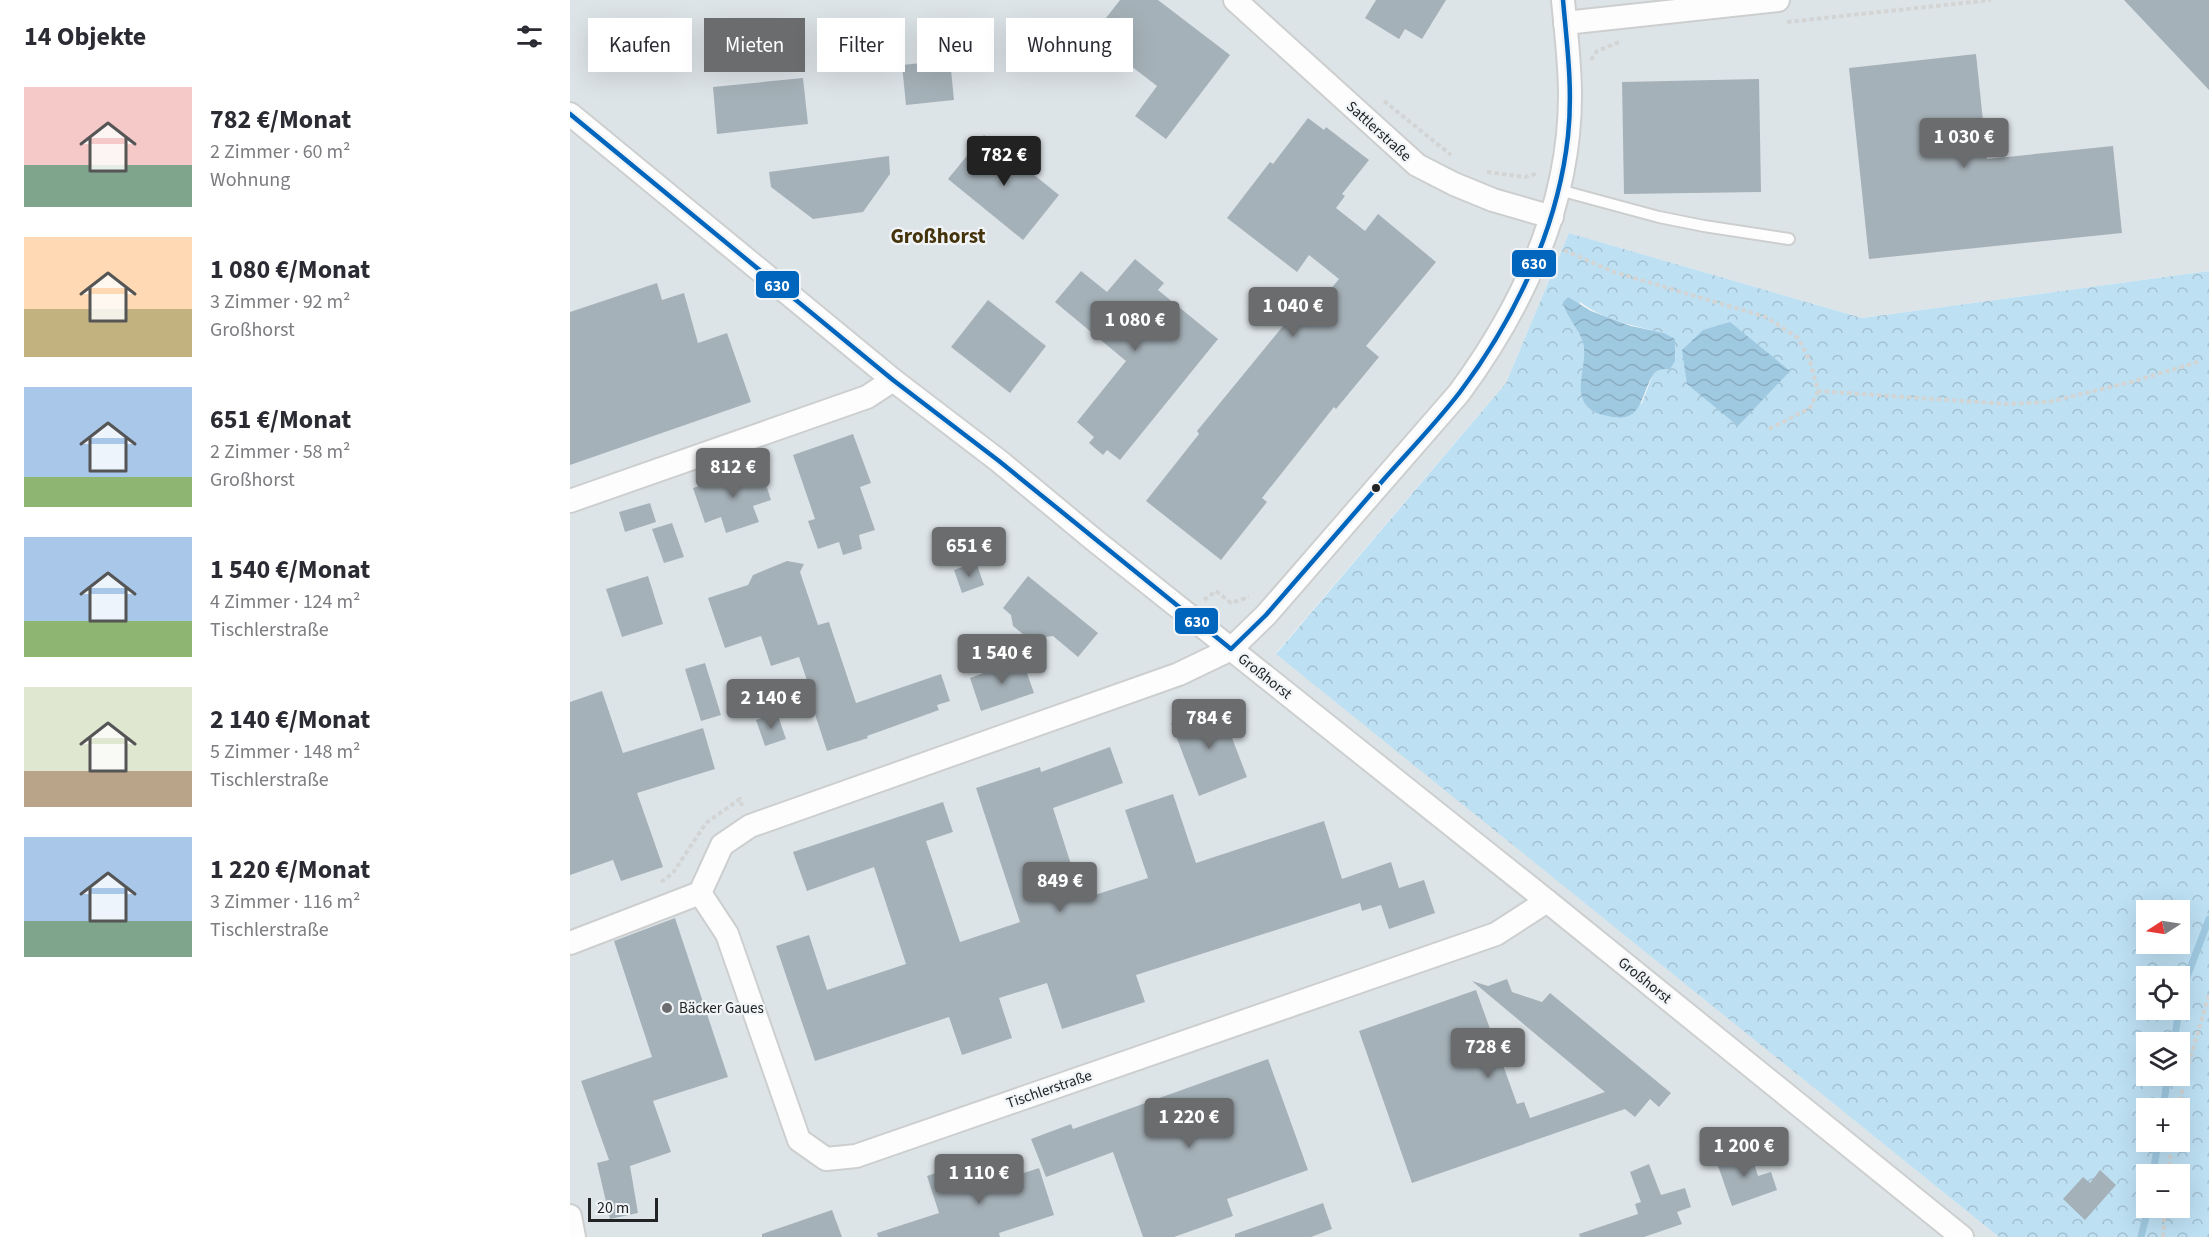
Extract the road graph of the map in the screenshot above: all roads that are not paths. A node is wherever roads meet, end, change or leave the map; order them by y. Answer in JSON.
{"nodes":[{"id":1,"x":1234,"y":0,"type":"edge"},
{"id":2,"x":1563,"y":0,"type":"edge"},
{"id":3,"x":1778,"y":0,"type":"edge"},
{"id":4,"x":1565,"y":23,"type":"junction"},
{"id":5,"x":570,"y":114,"type":"edge"},
{"id":6,"x":1559,"y":190,"type":"junction"},
{"id":7,"x":1542,"y":214,"type":"junction"},
{"id":8,"x":1789,"y":239,"type":"dead end"},
{"id":9,"x":893,"y":380,"type":"junction"},
{"id":10,"x":570,"y":501,"type":"edge"},
{"id":11,"x":1231,"y":649,"type":"junction"},
{"id":12,"x":700,"y":893,"type":"junction"},
{"id":13,"x":1547,"y":901,"type":"junction"},
{"id":14,"x":570,"y":943,"type":"edge"},
{"id":15,"x":570,"y":1216,"type":"edge"},
{"id":16,"x":574,"y":1237,"type":"edge"},
{"id":17,"x":1962,"y":1237,"type":"edge"}],
"edges":[{"from":1,"to":7,"type":"street","name":"Sattlerstraße"},
{"from":2,"to":4,"type":"street"},
{"from":3,"to":4,"type":"street"},
{"from":4,"to":6,"type":"street"},
{"from":5,"to":9,"type":"street","name":"Großhorst"},
{"from":6,"to":7,"type":"street"},
{"from":6,"to":8,"type":"lane"},
{"from":7,"to":11,"type":"street"},
{"from":9,"to":10,"type":"street"},
{"from":9,"to":11,"type":"street","name":"Großhorst"},
{"from":11,"to":12,"type":"street"},
{"from":11,"to":13,"type":"street","name":"Großhorst"},
{"from":12,"to":13,"type":"street","name":"Tischlerstraße"},
{"from":12,"to":14,"type":"street"},
{"from":13,"to":17,"type":"street","name":"Großhorst"},
{"from":15,"to":16,"type":"street"}]}
